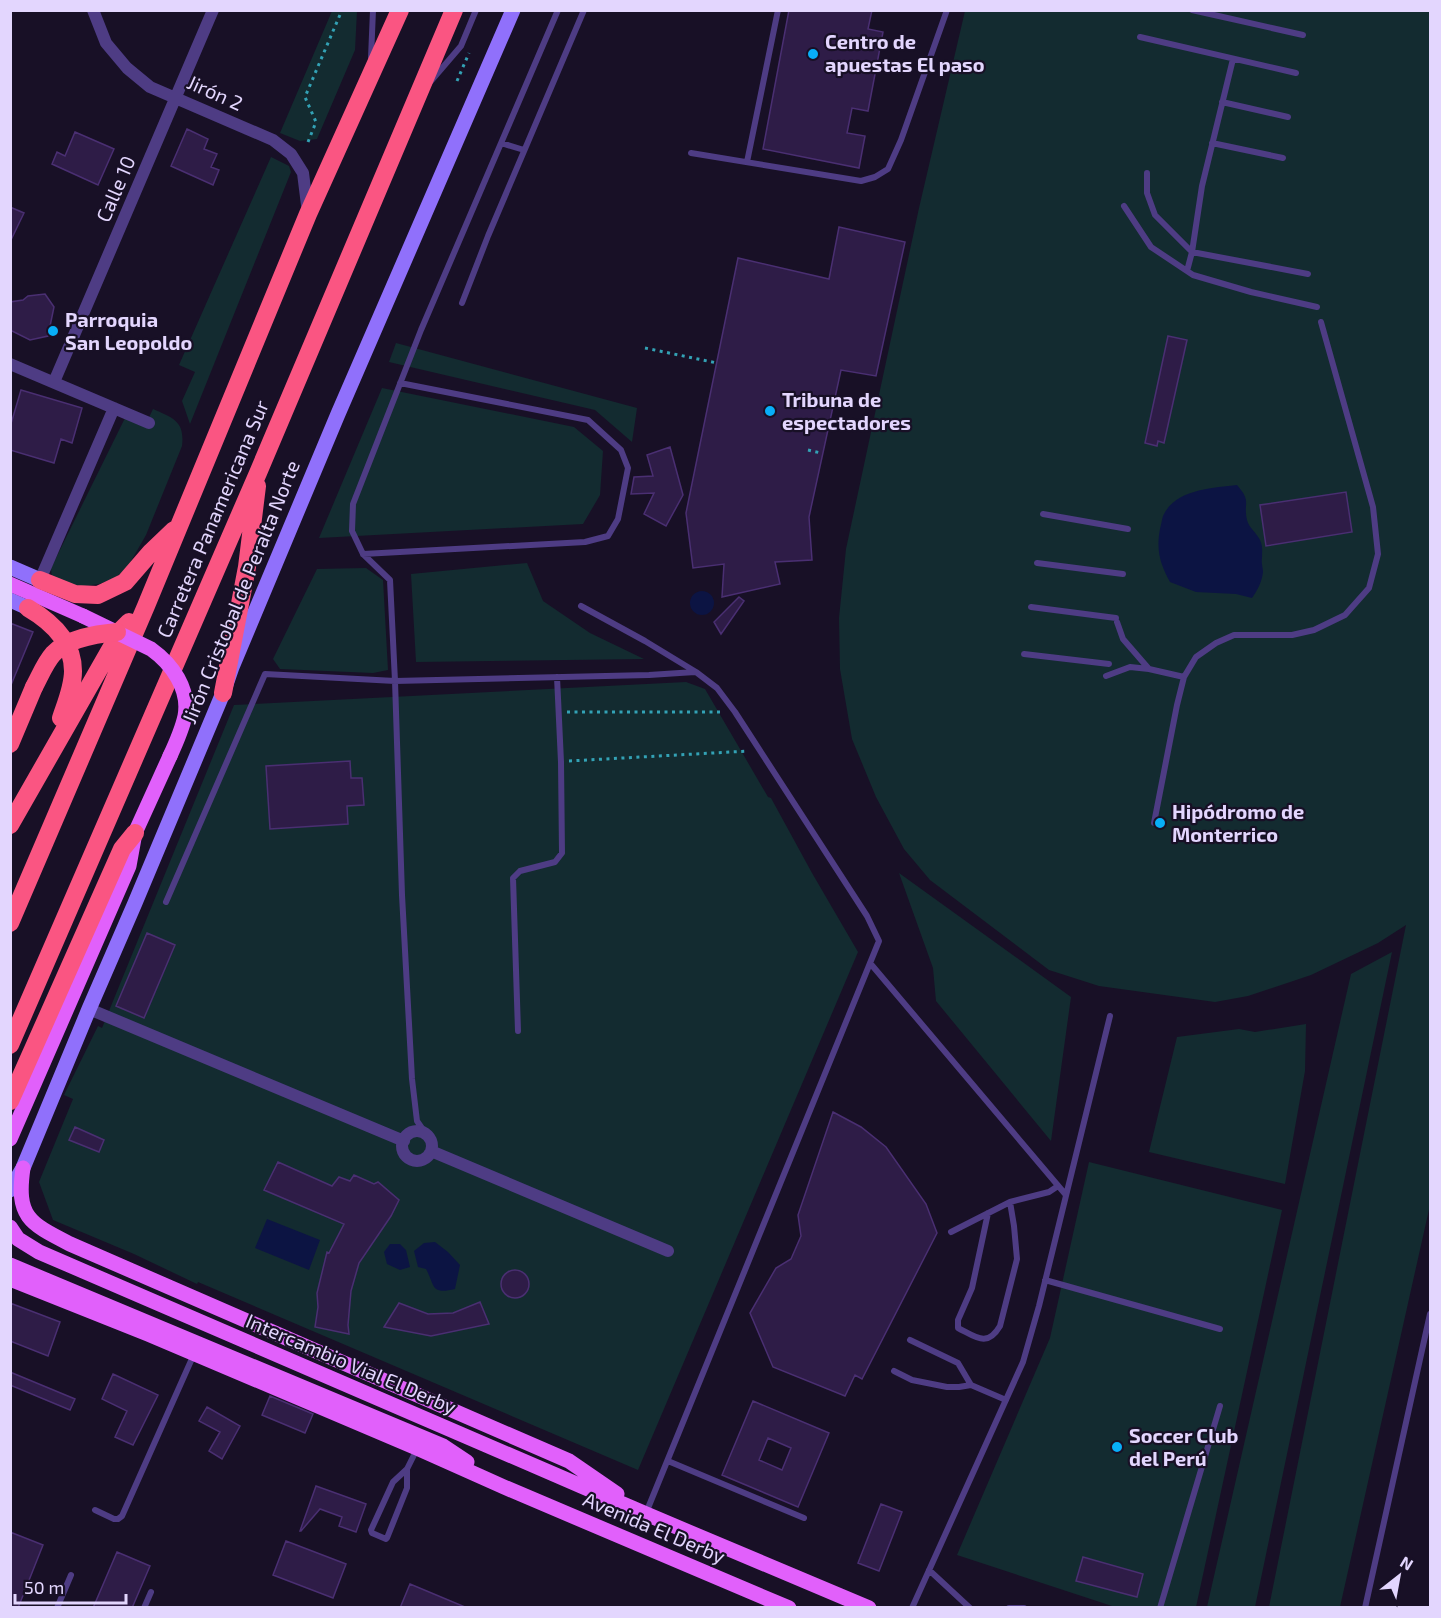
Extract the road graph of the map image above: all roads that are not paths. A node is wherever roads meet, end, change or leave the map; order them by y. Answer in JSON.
{"nodes":[{"id":1,"x":93,"y":10,"type":"edge"},
{"id":2,"x":213,"y":10,"type":"edge"},
{"id":3,"x":373,"y":10,"type":"edge"},
{"id":4,"x":400,"y":10,"type":"edge"},
{"id":5,"x":454,"y":10,"type":"edge"},
{"id":6,"x":476,"y":10,"type":"edge"},
{"id":7,"x":513,"y":10,"type":"edge"},
{"id":8,"x":558,"y":10,"type":"edge"},
{"id":9,"x":584,"y":10,"type":"edge"},
{"id":10,"x":778,"y":10,"type":"edge"},
{"id":11,"x":946,"y":10,"type":"edge"},
{"id":12,"x":1192,"y":10,"type":"edge"},
{"id":13,"x":1303,"y":35,"type":"dead end"},
{"id":14,"x":1140,"y":37,"type":"dead end"},
{"id":15,"x":1233,"y":59,"type":"junction"},
{"id":16,"x":1296,"y":73,"type":"dead end"},
{"id":17,"x":371,"y":76,"type":"junction"},
{"id":18,"x":176,"y":97,"type":"junction"},
{"id":19,"x":417,"y":98,"type":"junction"},
{"id":20,"x":1222,"y":102,"type":"junction"},
{"id":21,"x":1288,"y":117,"type":"dead end"},
{"id":22,"x":501,"y":143,"type":"junction"},
{"id":23,"x":1212,"y":143,"type":"junction"},
{"id":24,"x":524,"y":150,"type":"junction"},
{"id":25,"x":691,"y":153,"type":"dead end"},
{"id":26,"x":1283,"y":158,"type":"dead end"},
{"id":27,"x":747,"y":162,"type":"junction"},
{"id":28,"x":1147,"y":173,"type":"dead end"},
{"id":29,"x":1124,"y":206,"type":"dead end"},
{"id":30,"x":308,"y":214,"type":"junction"},
{"id":31,"x":1192,"y":252,"type":"junction"},
{"id":32,"x":1187,"y":271,"type":"junction"},
{"id":33,"x":1308,"y":274,"type":"dead end"},
{"id":34,"x":462,"y":303,"type":"dead end"},
{"id":35,"x":1317,"y":307,"type":"dead end"},
{"id":36,"x":1321,"y":322,"type":"dead end"},
{"id":37,"x":10,"y":364,"type":"edge"},
{"id":38,"x":54,"y":382,"type":"junction"},
{"id":39,"x":400,"y":383,"type":"junction"},
{"id":40,"x":114,"y":408,"type":"junction"},
{"id":41,"x":149,"y":423,"type":"dead end"},
{"id":42,"x":258,"y":473,"type":"junction"},
{"id":43,"x":1044,"y":514,"type":"dead end"},
{"id":44,"x":178,"y":526,"type":"junction"},
{"id":45,"x":1128,"y":529,"type":"dead end"},
{"id":46,"x":363,"y":554,"type":"junction"},
{"id":47,"x":1037,"y":563,"type":"dead end"},
{"id":48,"x":10,"y":567,"type":"edge"},
{"id":49,"x":1123,"y":574,"type":"dead end"},
{"id":50,"x":40,"y":580,"type":"junction"},
{"id":51,"x":10,"y":584,"type":"edge"},
{"id":52,"x":10,"y":600,"type":"edge"},
{"id":53,"x":146,"y":606,"type":"junction"},
{"id":54,"x":581,"y":606,"type":"dead end"},
{"id":55,"x":1031,"y":607,"type":"dead end"},
{"id":56,"x":28,"y":608,"type":"joint"},
{"id":57,"x":117,"y":632,"type":"junction"},
{"id":58,"x":1024,"y":654,"type":"dead end"},
{"id":59,"x":1109,"y":664,"type":"dead end"},
{"id":60,"x":1149,"y":669,"type":"junction"},
{"id":61,"x":696,"y":672,"type":"junction"},
{"id":62,"x":1106,"y":676,"type":"dead end"},
{"id":63,"x":557,"y":677,"type":"junction"},
{"id":64,"x":1184,"y":677,"type":"junction"},
{"id":65,"x":395,"y":681,"type":"junction"},
{"id":66,"x":223,"y":693,"type":"junction"},
{"id":67,"x":10,"y":744,"type":"edge"},
{"id":68,"x":47,"y":759,"type":"junction"},
{"id":69,"x":1154,"y":823,"type":"dead end"},
{"id":70,"x":10,"y":825,"type":"edge"},
{"id":71,"x":135,"y":833,"type":"junction"},
{"id":72,"x":166,"y":902,"type":"dead end"},
{"id":73,"x":10,"y":923,"type":"edge"},
{"id":74,"x":870,"y":963,"type":"junction"},
{"id":75,"x":89,"y":1009,"type":"junction"},
{"id":76,"x":1110,"y":1016,"type":"dead end"},
{"id":77,"x":518,"y":1031,"type":"dead end"},
{"id":78,"x":10,"y":1045,"type":"edge"},
{"id":79,"x":10,"y":1101,"type":"edge"},
{"id":80,"x":426,"y":1134,"type":"junction"},
{"id":81,"x":10,"y":1139,"type":"edge"},
{"id":82,"x":404,"y":1141,"type":"junction"},
{"id":83,"x":431,"y":1151,"type":"junction"},
{"id":84,"x":23,"y":1168,"type":"junction"},
{"id":85,"x":1058,"y":1186,"type":"junction"},
{"id":86,"x":10,"y":1190,"type":"edge"},
{"id":87,"x":1066,"y":1195,"type":"junction"},
{"id":88,"x":1010,"y":1202,"type":"junction"},
{"id":89,"x":988,"y":1213,"type":"junction"},
{"id":90,"x":10,"y":1227,"type":"edge"},
{"id":91,"x":951,"y":1232,"type":"dead end"},
{"id":92,"x":668,"y":1251,"type":"dead end"},
{"id":93,"x":10,"y":1265,"type":"edge"},
{"id":94,"x":10,"y":1279,"type":"edge"},
{"id":95,"x":1045,"y":1280,"type":"junction"},
{"id":96,"x":1431,"y":1314,"type":"edge"},
{"id":97,"x":1220,"y":1329,"type":"dead end"},
{"id":98,"x":910,"y":1340,"type":"dead end"},
{"id":99,"x":194,"y":1353,"type":"junction"},
{"id":100,"x":894,"y":1371,"type":"dead end"},
{"id":101,"x":971,"y":1385,"type":"junction"},
{"id":102,"x":1006,"y":1400,"type":"junction"},
{"id":103,"x":1220,"y":1406,"type":"dead end"},
{"id":104,"x":417,"y":1448,"type":"junction"},
{"id":105,"x":668,"y":1461,"type":"junction"},
{"id":106,"x":407,"y":1469,"type":"junction"},
{"id":107,"x":504,"y":1487,"type":"junction"},
{"id":108,"x":95,"y":1510,"type":"dead end"},
{"id":109,"x":646,"y":1514,"type":"junction"},
{"id":110,"x":804,"y":1518,"type":"dead end"},
{"id":111,"x":929,"y":1570,"type":"junction"},
{"id":112,"x":71,"y":1575,"type":"dead end"},
{"id":113,"x":151,"y":1593,"type":"dead end"},
{"id":114,"x":57,"y":1608,"type":"edge"},
{"id":115,"x":144,"y":1608,"type":"edge"},
{"id":116,"x":789,"y":1608,"type":"edge"},
{"id":117,"x":869,"y":1608,"type":"edge"},
{"id":118,"x":912,"y":1608,"type":"edge"},
{"id":119,"x":970,"y":1608,"type":"edge"},
{"id":120,"x":1009,"y":1608,"type":"edge"},
{"id":121,"x":1024,"y":1608,"type":"edge"},
{"id":122,"x":1161,"y":1608,"type":"edge"},
{"id":123,"x":1365,"y":1608,"type":"edge"}],
"edges":[{"from":1,"to":18,"type":"street","name":"Jirón 2"},
{"from":2,"to":18,"type":"street","name":"Calle 10"},
{"from":3,"to":17,"type":"lane"},
{"from":4,"to":17,"type":"highway","name":"Carretera Panamericana Sur"},
{"from":5,"to":19,"type":"highway","name":"Carretera Panamericana Sur"},
{"from":6,"to":19,"type":"lane"},
{"from":7,"to":66,"type":"street","name":"Jirón Cristobal de Peralta Norte"},
{"from":8,"to":22,"type":"lane"},
{"from":9,"to":24,"type":"lane"},
{"from":10,"to":27,"type":"lane"},
{"from":11,"to":27,"type":"lane"},
{"from":12,"to":13,"type":"lane"},
{"from":14,"to":15,"type":"lane"},
{"from":15,"to":16,"type":"lane"},
{"from":15,"to":20,"type":"lane"},
{"from":17,"to":30,"type":"highway","name":"Carretera Panamericana Sur"},
{"from":18,"to":30,"type":"street","name":"Jirón 2"},
{"from":18,"to":38,"type":"street","name":"Calle 10"},
{"from":19,"to":42,"type":"highway","name":"Carretera Panamericana Sur"},
{"from":20,"to":21,"type":"lane"},
{"from":20,"to":23,"type":"lane"},
{"from":22,"to":24,"type":"lane"},
{"from":22,"to":39,"type":"lane"},
{"from":23,"to":26,"type":"lane"},
{"from":23,"to":31,"type":"lane"},
{"from":24,"to":34,"type":"lane"},
{"from":25,"to":27,"type":"lane"},
{"from":28,"to":31,"type":"lane"},
{"from":29,"to":32,"type":"lane"},
{"from":30,"to":44,"type":"highway","name":"Carretera Panamericana Sur"},
{"from":31,"to":32,"type":"lane"},
{"from":31,"to":33,"type":"lane"},
{"from":32,"to":35,"type":"lane"},
{"from":36,"to":64,"type":"lane"},
{"from":37,"to":38,"type":"street"},
{"from":38,"to":40,"type":"street"},
{"from":39,"to":46,"type":"lane"},
{"from":39,"to":46,"type":"lane"},
{"from":40,"to":41,"type":"street"},
{"from":40,"to":50,"type":"street"},
{"from":42,"to":66,"type":"highway"},
{"from":42,"to":78,"type":"highway","name":"Carretera Panamericana Sur"},
{"from":43,"to":45,"type":"lane"},
{"from":44,"to":50,"type":"highway"},
{"from":44,"to":53,"type":"highway","name":"Carretera Panamericana Sur"},
{"from":46,"to":65,"type":"lane"},
{"from":47,"to":49,"type":"lane"},
{"from":48,"to":50,"type":"street"},
{"from":51,"to":57,"type":"main road","bridge":true},
{"from":52,"to":56,"type":"street"},
{"from":53,"to":68,"type":"highway"},
{"from":53,"to":73,"type":"highway","name":"Carretera Panamericana Sur"},
{"from":54,"to":61,"type":"lane"},
{"from":55,"to":60,"type":"lane"},
{"from":56,"to":68,"type":"highway"},
{"from":57,"to":67,"type":"highway","bridge":true},
{"from":57,"to":71,"type":"main road","bridge":true},
{"from":58,"to":59,"type":"lane"},
{"from":60,"to":62,"type":"lane"},
{"from":60,"to":64,"type":"lane"},
{"from":61,"to":63,"type":"lane"},
{"from":61,"to":74,"type":"lane"},
{"from":63,"to":65,"type":"lane"},
{"from":63,"to":77,"type":"lane"},
{"from":64,"to":69,"type":"lane"},
{"from":65,"to":72,"type":"lane"},
{"from":65,"to":80,"type":"lane"},
{"from":66,"to":75,"type":"street","name":"Jirón Cristobal de Peralta Norte"},
{"from":68,"to":70,"type":"highway"},
{"from":71,"to":79,"type":"highway"},
{"from":71,"to":81,"type":"main road"},
{"from":74,"to":85,"type":"lane"},
{"from":74,"to":105,"type":"lane"},
{"from":75,"to":82,"type":"street"},
{"from":75,"to":84,"type":"street","name":"Jirón Cristobal de Peralta Norte"},
{"from":76,"to":87,"type":"lane"},
{"from":80,"to":82,"type":"street"},
{"from":80,"to":83,"type":"street"},
{"from":82,"to":83,"type":"street"},
{"from":83,"to":92,"type":"street"},
{"from":84,"to":86,"type":"street","name":"Jirón Cristobal de Peralta Norte"},
{"from":84,"to":109,"type":"main road"},
{"from":85,"to":87,"type":"lane"},
{"from":85,"to":88,"type":"lane"},
{"from":87,"to":95,"type":"lane"},
{"from":88,"to":89,"type":"lane"},
{"from":88,"to":89,"type":"lane"},
{"from":89,"to":91,"type":"lane"},
{"from":90,"to":109,"type":"main road","name":"Intercambio Vial El Derby"},
{"from":93,"to":107,"type":"main road"},
{"from":94,"to":99,"type":"main road"},
{"from":95,"to":97,"type":"lane"},
{"from":95,"to":102,"type":"lane"},
{"from":96,"to":123,"type":"lane"},
{"from":98,"to":101,"type":"lane"},
{"from":99,"to":104,"type":"main road"},
{"from":99,"to":108,"type":"lane"},
{"from":100,"to":101,"type":"lane"},
{"from":101,"to":102,"type":"lane"},
{"from":102,"to":111,"type":"lane"},
{"from":103,"to":122,"type":"lane"},
{"from":104,"to":106,"type":"lane"},
{"from":104,"to":107,"type":"main road"},
{"from":105,"to":109,"type":"lane"},
{"from":105,"to":110,"type":"lane"},
{"from":106,"to":106,"type":"lane"},
{"from":107,"to":116,"type":"main road","name":"Avenida El Derby"},
{"from":109,"to":117,"type":"main road","name":"Avenida El Derby"},
{"from":111,"to":118,"type":"lane"},
{"from":111,"to":119,"type":"lane"},
{"from":112,"to":114,"type":"lane"},
{"from":113,"to":115,"type":"lane"},
{"from":120,"to":121,"type":"lane"}]}
